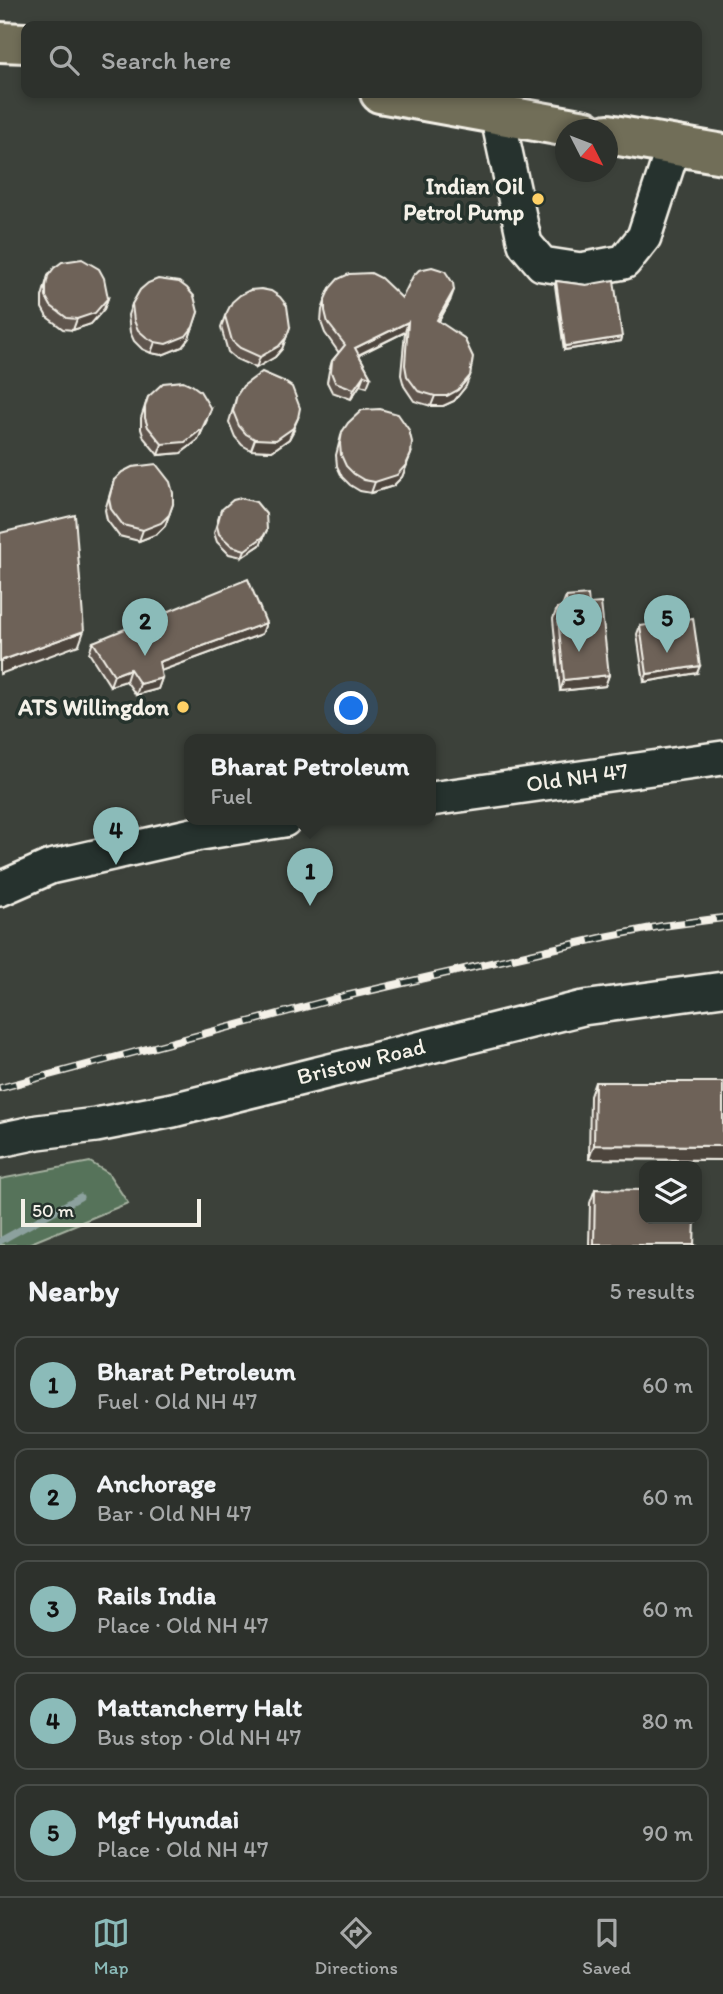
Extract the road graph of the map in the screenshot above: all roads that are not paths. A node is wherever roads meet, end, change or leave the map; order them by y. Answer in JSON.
{"nodes":[{"id":1,"x":0,"y":42,"type":"edge"},
{"id":2,"x":21,"y":43,"type":"edge"},
{"id":3,"x":408,"y":98,"type":"edge"},
{"id":4,"x":497,"y":114,"type":"junction"},
{"id":5,"x":555,"y":125,"type":"edge"},
{"id":6,"x":618,"y":136,"type":"edge"},
{"id":7,"x":674,"y":145,"type":"junction"},
{"id":8,"x":723,"y":154,"type":"edge"},
{"id":9,"x":723,"y":758,"type":"edge"},
{"id":10,"x":436,"y":798,"type":"edge"},
{"id":11,"x":253,"y":825,"type":"edge"},
{"id":12,"x":0,"y":889,"type":"edge"},
{"id":13,"x":723,"y":989,"type":"edge"},
{"id":14,"x":0,"y":1140,"type":"edge"}],
"edges":[{"from":1,"to":2,"type":"highway"},
{"from":3,"to":4,"type":"highway"},
{"from":4,"to":5,"type":"highway"},
{"from":4,"to":7,"type":"street"},
{"from":6,"to":7,"type":"highway"},
{"from":7,"to":8,"type":"highway"},
{"from":9,"to":10,"type":"street","name":"Old NH 47"},
{"from":11,"to":12,"type":"street"},
{"from":13,"to":14,"type":"street","name":"Bristow Road"}]}
